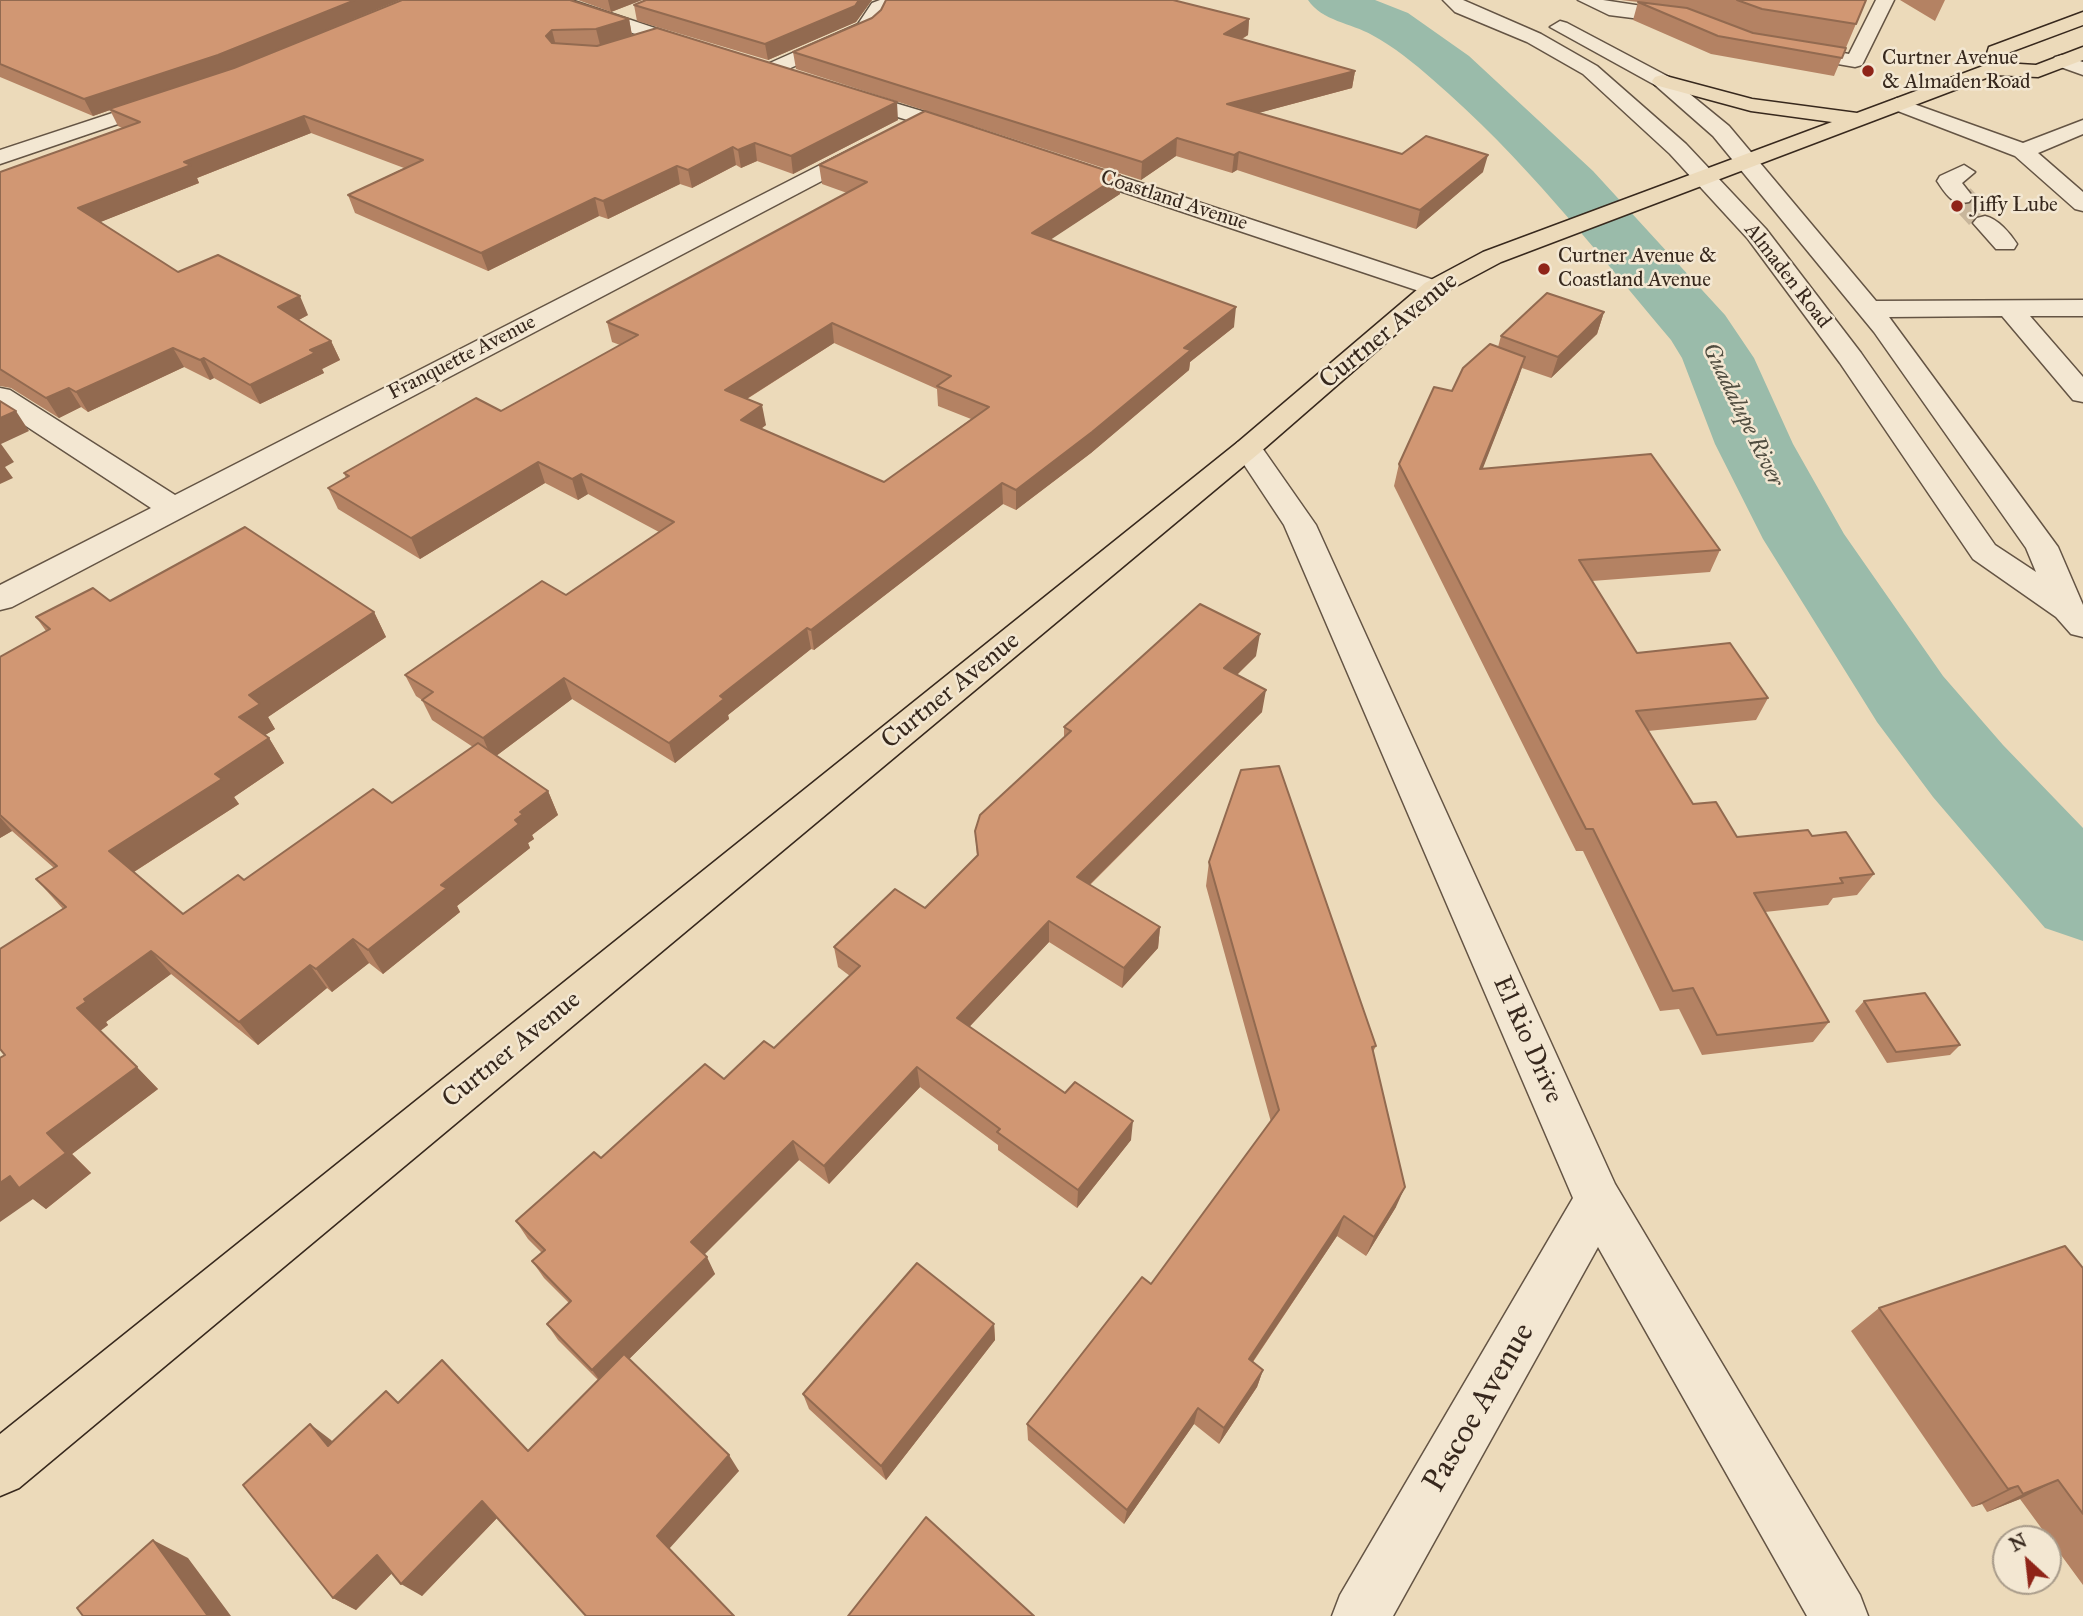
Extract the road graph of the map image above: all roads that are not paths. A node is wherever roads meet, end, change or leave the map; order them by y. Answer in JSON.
{"nodes":[{"id":1,"x":553,"y":0,"type":"edge"},
{"id":2,"x":897,"y":0,"type":"edge"},
{"id":3,"x":1452,"y":0,"type":"edge"},
{"id":4,"x":1587,"y":0,"type":"edge"},
{"id":5,"x":1885,"y":0,"type":"edge"},
{"id":6,"x":2054,"y":7,"type":"dead end"},
{"id":7,"x":646,"y":8,"type":"edge"},
{"id":8,"x":1545,"y":20,"type":"dead end"},
{"id":9,"x":2076,"y":20,"type":"edge"},
{"id":10,"x":611,"y":21,"type":"junction"},
{"id":11,"x":1710,"y":28,"type":"edge"},
{"id":12,"x":658,"y":36,"type":"junction"},
{"id":13,"x":630,"y":47,"type":"edge"},
{"id":14,"x":1774,"y":47,"type":"edge"},
{"id":15,"x":2083,"y":53,"type":"edge"},
{"id":16,"x":720,"y":55,"type":"edge"},
{"id":17,"x":2062,"y":61,"type":"junction"},
{"id":18,"x":745,"y":63,"type":"edge"},
{"id":19,"x":2083,"y":68,"type":"edge"},
{"id":20,"x":1992,"y":69,"type":"junction"},
{"id":21,"x":770,"y":71,"type":"junction"},
{"id":22,"x":795,"y":78,"type":"edge"},
{"id":23,"x":1662,"y":81,"type":"junction"},
{"id":24,"x":821,"y":86,"type":"edge"},
{"id":25,"x":180,"y":96,"type":"edge"},
{"id":26,"x":1897,"y":104,"type":"junction"},
{"id":27,"x":924,"y":118,"type":"junction"},
{"id":28,"x":1858,"y":119,"type":"junction"},
{"id":29,"x":2083,"y":127,"type":"edge"},
{"id":30,"x":7,"y":132,"type":"dead end"},
{"id":31,"x":991,"y":140,"type":"edge"},
{"id":32,"x":35,"y":145,"type":"junction"},
{"id":33,"x":2023,"y":151,"type":"junction"},
{"id":34,"x":0,"y":158,"type":"edge"},
{"id":35,"x":1044,"y":158,"type":"edge"},
{"id":36,"x":1748,"y":161,"type":"junction"},
{"id":37,"x":1964,"y":172,"type":"dead end"},
{"id":38,"x":1704,"y":177,"type":"junction"},
{"id":39,"x":1961,"y":197,"type":"tunnel mouth"},
{"id":40,"x":2083,"y":204,"type":"edge"},
{"id":41,"x":1985,"y":223,"type":"tunnel mouth"},
{"id":42,"x":2006,"y":244,"type":"dead end"},
{"id":43,"x":1434,"y":288,"type":"junction"},
{"id":44,"x":2009,"y":308,"type":"junction"},
{"id":45,"x":2083,"y":308,"type":"edge"},
{"id":46,"x":1869,"y":309,"type":"junction"},
{"id":47,"x":2083,"y":394,"type":"edge"},
{"id":48,"x":0,"y":396,"type":"edge"},
{"id":49,"x":1248,"y":448,"type":"junction"},
{"id":50,"x":173,"y":508,"type":"junction"},
{"id":51,"x":0,"y":599,"type":"edge"},
{"id":52,"x":2078,"y":615,"type":"edge"},
{"id":53,"x":1598,"y":1200,"type":"junction"},
{"id":54,"x":0,"y":1469,"type":"edge"},
{"id":55,"x":1362,"y":1616,"type":"edge"},
{"id":56,"x":1839,"y":1616,"type":"edge"}],
"edges":[{"from":1,"to":10,"type":"street"},
{"from":2,"to":21,"type":"street"},
{"from":3,"to":38,"type":"street","name":"Almaden Road"},
{"from":4,"to":11,"type":"street"},
{"from":5,"to":14,"type":"street"},
{"from":6,"to":9,"type":"main road"},
{"from":7,"to":10,"type":"street"},
{"from":8,"to":23,"type":"street","name":"Almaden Road"},
{"from":9,"to":20,"type":"main road"},
{"from":10,"to":12,"type":"street"},
{"from":12,"to":13,"type":"street"},
{"from":12,"to":16,"type":"street"},
{"from":15,"to":17,"type":"main road","name":"Curtner Avenue"},
{"from":17,"to":19,"type":"street"},
{"from":17,"to":20,"type":"main road","name":"Curtner Avenue"},
{"from":18,"to":21,"type":"street"},
{"from":20,"to":26,"type":"main road","name":"Curtner Avenue"},
{"from":21,"to":22,"type":"street"},
{"from":23,"to":28,"type":"main road"},
{"from":23,"to":36,"type":"street","name":"Almaden Road"},
{"from":24,"to":27,"type":"street"},
{"from":25,"to":32,"type":"street"},
{"from":26,"to":28,"type":"main road","name":"Curtner Avenue"},
{"from":26,"to":33,"type":"street"},
{"from":27,"to":31,"type":"street"},
{"from":27,"to":50,"type":"street","name":"Franquette Avenue"},
{"from":28,"to":36,"type":"main road","name":"Curtner Avenue"},
{"from":29,"to":33,"type":"street"},
{"from":30,"to":32,"type":"street"},
{"from":32,"to":34,"type":"street"},
{"from":33,"to":40,"type":"street"},
{"from":35,"to":43,"type":"street","name":"Coastland Avenue"},
{"from":36,"to":38,"type":"main road","name":"Curtner Avenue"},
{"from":36,"to":46,"type":"street","name":"Almaden Road"},
{"from":37,"to":39,"type":"street"},
{"from":38,"to":43,"type":"main road","name":"Curtner Avenue"},
{"from":38,"to":52,"type":"street","name":"Almaden Road"},
{"from":41,"to":42,"type":"street"},
{"from":43,"to":49,"type":"main road","name":"Curtner Avenue"},
{"from":44,"to":45,"type":"street"},
{"from":44,"to":46,"type":"street"},
{"from":44,"to":47,"type":"street"},
{"from":46,"to":52,"type":"street","name":"Almaden Road"},
{"from":48,"to":50,"type":"street"},
{"from":49,"to":53,"type":"street","name":"El Rio Drive"},
{"from":49,"to":54,"type":"main road","name":"Curtner Avenue"},
{"from":50,"to":51,"type":"street","name":"Franquette Avenue"},
{"from":53,"to":55,"type":"street","name":"Pascoe Avenue"},
{"from":53,"to":56,"type":"street","name":"El Rio Drive"}]}
